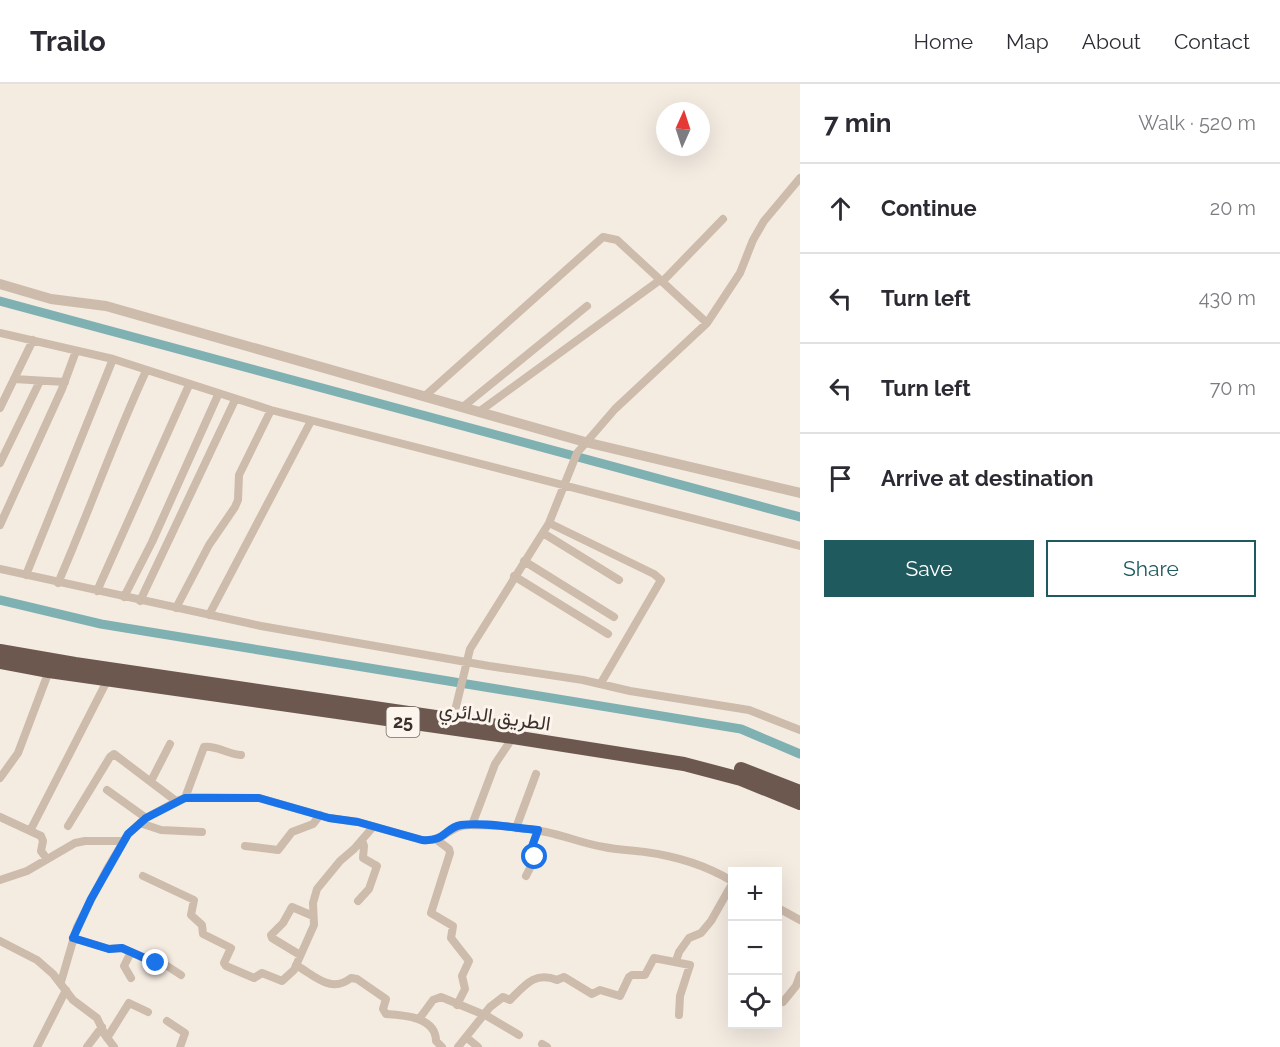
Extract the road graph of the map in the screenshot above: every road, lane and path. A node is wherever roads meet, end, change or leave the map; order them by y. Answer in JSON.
{"nodes":[{"id":1,"x":800,"y":178,"type":"edge"},
{"id":2,"x":723,"y":219,"type":"dead end"},
{"id":3,"x":661,"y":281,"type":"junction"},
{"id":4,"x":0,"y":284,"type":"edge"},
{"id":5,"x":587,"y":306,"type":"dead end"},
{"id":6,"x":707,"y":323,"type":"junction"},
{"id":7,"x":0,"y":333,"type":"edge"},
{"id":8,"x":33,"y":340,"type":"junction"},
{"id":9,"x":76,"y":351,"type":"junction"},
{"id":10,"x":113,"y":359,"type":"junction"},
{"id":11,"x":146,"y":371,"type":"junction"},
{"id":12,"x":14,"y":380,"type":"junction"},
{"id":13,"x":40,"y":381,"type":"junction"},
{"id":14,"x":65,"y":382,"type":"junction"},
{"id":15,"x":189,"y":385,"type":"junction"},
{"id":16,"x":218,"y":394,"type":"junction"},
{"id":17,"x":426,"y":395,"type":"junction"},
{"id":18,"x":235,"y":400,"type":"junction"},
{"id":19,"x":464,"y":406,"type":"junction"},
{"id":20,"x":0,"y":408,"type":"edge"},
{"id":21,"x":271,"y":410,"type":"junction"},
{"id":22,"x":480,"y":411,"type":"junction"},
{"id":23,"x":311,"y":421,"type":"junction"},
{"id":24,"x":585,"y":442,"type":"junction"},
{"id":25,"x":0,"y":463,"type":"edge"},
{"id":26,"x":564,"y":486,"type":"junction"},
{"id":27,"x":800,"y":493,"type":"edge"},
{"id":28,"x":549,"y":523,"type":"junction"},
{"id":29,"x":0,"y":525,"type":"edge"},
{"id":30,"x":543,"y":533,"type":"junction"},
{"id":31,"x":800,"y":546,"type":"edge"},
{"id":32,"x":524,"y":561,"type":"junction"},
{"id":33,"x":0,"y":569,"type":"edge"},
{"id":34,"x":26,"y":575,"type":"junction"},
{"id":35,"x":514,"y":576,"type":"junction"},
{"id":36,"x":619,"y":580,"type":"dead end"},
{"id":37,"x":58,"y":583,"type":"junction"},
{"id":38,"x":97,"y":591,"type":"junction"},
{"id":39,"x":124,"y":597,"type":"junction"},
{"id":40,"x":140,"y":601,"type":"junction"},
{"id":41,"x":176,"y":608,"type":"junction"},
{"id":42,"x":209,"y":615,"type":"junction"},
{"id":43,"x":614,"y":617,"type":"dead end"},
{"id":44,"x":608,"y":634,"type":"dead end"},
{"id":45,"x":0,"y":651,"type":"edge"},
{"id":46,"x":0,"y":662,"type":"edge"},
{"id":47,"x":465,"y":662,"type":"junction"},
{"id":48,"x":48,"y":671,"type":"junction"},
{"id":49,"x":108,"y":680,"type":"junction"},
{"id":50,"x":601,"y":683,"type":"junction"},
{"id":51,"x":453,"y":719,"type":"junction"},
{"id":52,"x":800,"y":730,"type":"edge"},
{"id":53,"x":513,"y":737,"type":"junction"},
{"id":54,"x":170,"y":744,"type":"dead end"},
{"id":55,"x":241,"y":755,"type":"dead end"},
{"id":56,"x":536,"y":774,"type":"dead end"},
{"id":57,"x":0,"y":777,"type":"edge"},
{"id":58,"x":151,"y":781,"type":"junction"},
{"id":59,"x":107,"y":790,"type":"dead end"},
{"id":60,"x":800,"y":792,"type":"edge"},
{"id":61,"x":181,"y":800,"type":"junction"},
{"id":62,"x":800,"y":803,"type":"edge"},
{"id":63,"x":320,"y":815,"type":"junction"},
{"id":64,"x":0,"y":817,"type":"edge"},
{"id":65,"x":143,"y":820,"type":"junction"},
{"id":66,"x":472,"y":825,"type":"junction"},
{"id":67,"x":68,"y":826,"type":"dead end"},
{"id":68,"x":373,"y":827,"type":"junction"},
{"id":69,"x":516,"y":828,"type":"junction"},
{"id":70,"x":538,"y":830,"type":"junction"},
{"id":71,"x":30,"y":831,"type":"junction"},
{"id":72,"x":202,"y":832,"type":"dead end"},
{"id":73,"x":362,"y":840,"type":"junction"},
{"id":74,"x":437,"y":840,"type":"junction"},
{"id":75,"x":123,"y":841,"type":"junction"},
{"id":76,"x":245,"y":846,"type":"dead end"},
{"id":77,"x":47,"y":859,"type":"junction"},
{"id":78,"x":143,"y":876,"type":"dead end"},
{"id":79,"x":526,"y":876,"type":"dead end"},
{"id":80,"x":0,"y":880,"type":"edge"},
{"id":81,"x":728,"y":881,"type":"edge"},
{"id":82,"x":728,"y":890,"type":"edge"},
{"id":83,"x":358,"y":901,"type":"dead end"},
{"id":84,"x":782,"y":911,"type":"edge"},
{"id":85,"x":313,"y":916,"type":"junction"},
{"id":86,"x":800,"y":920,"type":"edge"},
{"id":87,"x":73,"y":938,"type":"junction"},
{"id":88,"x":0,"y":941,"type":"edge"},
{"id":89,"x":131,"y":952,"type":"junction"},
{"id":90,"x":300,"y":955,"type":"junction"},
{"id":91,"x":676,"y":961,"type":"junction"},
{"id":92,"x":296,"y":965,"type":"junction"},
{"id":93,"x":181,"y":975,"type":"dead end"},
{"id":94,"x":800,"y":975,"type":"edge"},
{"id":95,"x":131,"y":978,"type":"dead end"},
{"id":96,"x":64,"y":986,"type":"junction"},
{"id":97,"x":783,"y":1002,"type":"dead end"},
{"id":98,"x":457,"y":1005,"type":"junction"},
{"id":99,"x":148,"y":1012,"type":"dead end"},
{"id":100,"x":483,"y":1015,"type":"junction"},
{"id":101,"x":679,"y":1015,"type":"dead end"},
{"id":102,"x":419,"y":1019,"type":"junction"},
{"id":103,"x":167,"y":1021,"type":"dead end"},
{"id":104,"x":102,"y":1026,"type":"junction"},
{"id":105,"x":519,"y":1035,"type":"dead end"},
{"id":106,"x":466,"y":1037,"type":"junction"},
{"id":107,"x":107,"y":1038,"type":"junction"},
{"id":108,"x":37,"y":1047,"type":"edge"},
{"id":109,"x":87,"y":1047,"type":"edge"},
{"id":110,"x":114,"y":1047,"type":"edge"},
{"id":111,"x":180,"y":1047,"type":"edge"},
{"id":112,"x":442,"y":1047,"type":"edge"},
{"id":113,"x":458,"y":1047,"type":"edge"},
{"id":114,"x":478,"y":1047,"type":"edge"}],
"edges":[{"from":1,"to":6,"type":"street"},
{"from":2,"to":3,"type":"street"},
{"from":3,"to":6,"type":"street"},
{"from":3,"to":17,"type":"street"},
{"from":3,"to":22,"type":"street"},
{"from":4,"to":17,"type":"street"},
{"from":5,"to":19,"type":"street"},
{"from":6,"to":24,"type":"street"},
{"from":7,"to":8,"type":"street"},
{"from":8,"to":9,"type":"street"},
{"from":8,"to":12,"type":"street"},
{"from":9,"to":10,"type":"street"},
{"from":9,"to":14,"type":"street"},
{"from":10,"to":11,"type":"street"},
{"from":10,"to":34,"type":"street"},
{"from":11,"to":15,"type":"street"},
{"from":11,"to":37,"type":"street"},
{"from":12,"to":13,"type":"street"},
{"from":12,"to":20,"type":"street"},
{"from":13,"to":14,"type":"street"},
{"from":13,"to":25,"type":"street"},
{"from":14,"to":29,"type":"street"},
{"from":15,"to":16,"type":"street"},
{"from":15,"to":38,"type":"street"},
{"from":16,"to":18,"type":"street"},
{"from":16,"to":39,"type":"street"},
{"from":17,"to":19,"type":"street"},
{"from":18,"to":21,"type":"street"},
{"from":18,"to":40,"type":"street"},
{"from":19,"to":22,"type":"street"},
{"from":21,"to":23,"type":"street"},
{"from":21,"to":41,"type":"street"},
{"from":22,"to":24,"type":"street"},
{"from":23,"to":26,"type":"street"},
{"from":23,"to":42,"type":"street"},
{"from":24,"to":26,"type":"street"},
{"from":24,"to":27,"type":"street"},
{"from":26,"to":28,"type":"street"},
{"from":26,"to":31,"type":"street"},
{"from":28,"to":30,"type":"street"},
{"from":28,"to":50,"type":"street"},
{"from":30,"to":32,"type":"street"},
{"from":30,"to":36,"type":"street"},
{"from":32,"to":35,"type":"street"},
{"from":32,"to":43,"type":"street"},
{"from":33,"to":34,"type":"street"},
{"from":34,"to":37,"type":"street"},
{"from":35,"to":44,"type":"street"},
{"from":35,"to":47,"type":"street"},
{"from":37,"to":38,"type":"street"},
{"from":38,"to":39,"type":"street"},
{"from":39,"to":40,"type":"street"},
{"from":40,"to":41,"type":"street"},
{"from":41,"to":42,"type":"street"},
{"from":42,"to":47,"type":"street"},
{"from":45,"to":51,"type":"highway","name":"الطريق الدائري","number":"25"},
{"from":46,"to":48,"type":"highway","name":"الطريق الدائري","number":"25"},
{"from":47,"to":50,"type":"street"},
{"from":47,"to":51,"type":"street"},
{"from":48,"to":49,"type":"highway","name":"الطريق الدائري","number":"25"},
{"from":48,"to":57,"type":"street"},
{"from":49,"to":53,"type":"highway","name":"الطريق الدائري","number":"25"},
{"from":49,"to":71,"type":"street"},
{"from":50,"to":52,"type":"street"},
{"from":51,"to":60,"type":"highway","name":"الطريق الدائري","number":"25"},
{"from":53,"to":62,"type":"highway","name":"الطريق الدائري","number":"25"},
{"from":53,"to":66,"type":"street"},
{"from":54,"to":58,"type":"street"},
{"from":55,"to":61,"type":"street"},
{"from":56,"to":69,"type":"street"},
{"from":58,"to":61,"type":"street"},
{"from":58,"to":67,"type":"street"},
{"from":59,"to":65,"type":"street"},
{"from":61,"to":63,"type":"street"},
{"from":61,"to":65,"type":"street"},
{"from":63,"to":68,"type":"street"},
{"from":63,"to":76,"type":"street"},
{"from":64,"to":71,"type":"street"},
{"from":65,"to":72,"type":"street"},
{"from":65,"to":75,"type":"street"},
{"from":66,"to":69,"type":"street"},
{"from":66,"to":74,"type":"street"},
{"from":68,"to":73,"type":"street"},
{"from":68,"to":74,"type":"street"},
{"from":69,"to":70,"type":"street"},
{"from":70,"to":79,"type":"street"},
{"from":70,"to":81,"type":"street"},
{"from":71,"to":77,"type":"street"},
{"from":73,"to":83,"type":"street"},
{"from":73,"to":85,"type":"street"},
{"from":74,"to":98,"type":"street"},
{"from":75,"to":77,"type":"street"},
{"from":75,"to":87,"type":"street"},
{"from":77,"to":80,"type":"street"},
{"from":78,"to":92,"type":"street"},
{"from":82,"to":91,"type":"street"},
{"from":84,"to":86,"type":"street"},
{"from":85,"to":90,"type":"street"},
{"from":85,"to":90,"type":"street"},
{"from":87,"to":89,"type":"street"},
{"from":87,"to":96,"type":"street"},
{"from":88,"to":96,"type":"street"},
{"from":89,"to":93,"type":"street"},
{"from":89,"to":95,"type":"street"},
{"from":90,"to":92,"type":"street"},
{"from":91,"to":100,"type":"street"},
{"from":91,"to":101,"type":"street"},
{"from":92,"to":102,"type":"street"},
{"from":94,"to":97,"type":"street"},
{"from":96,"to":104,"type":"street"},
{"from":96,"to":108,"type":"street"},
{"from":98,"to":100,"type":"street"},
{"from":98,"to":102,"type":"street"},
{"from":99,"to":107,"type":"street"},
{"from":100,"to":105,"type":"street"},
{"from":100,"to":106,"type":"street"},
{"from":102,"to":112,"type":"street"},
{"from":103,"to":111,"type":"street"},
{"from":104,"to":107,"type":"street"},
{"from":104,"to":109,"type":"street"},
{"from":106,"to":113,"type":"street"},
{"from":106,"to":114,"type":"street"},
{"from":107,"to":110,"type":"street"}]}
